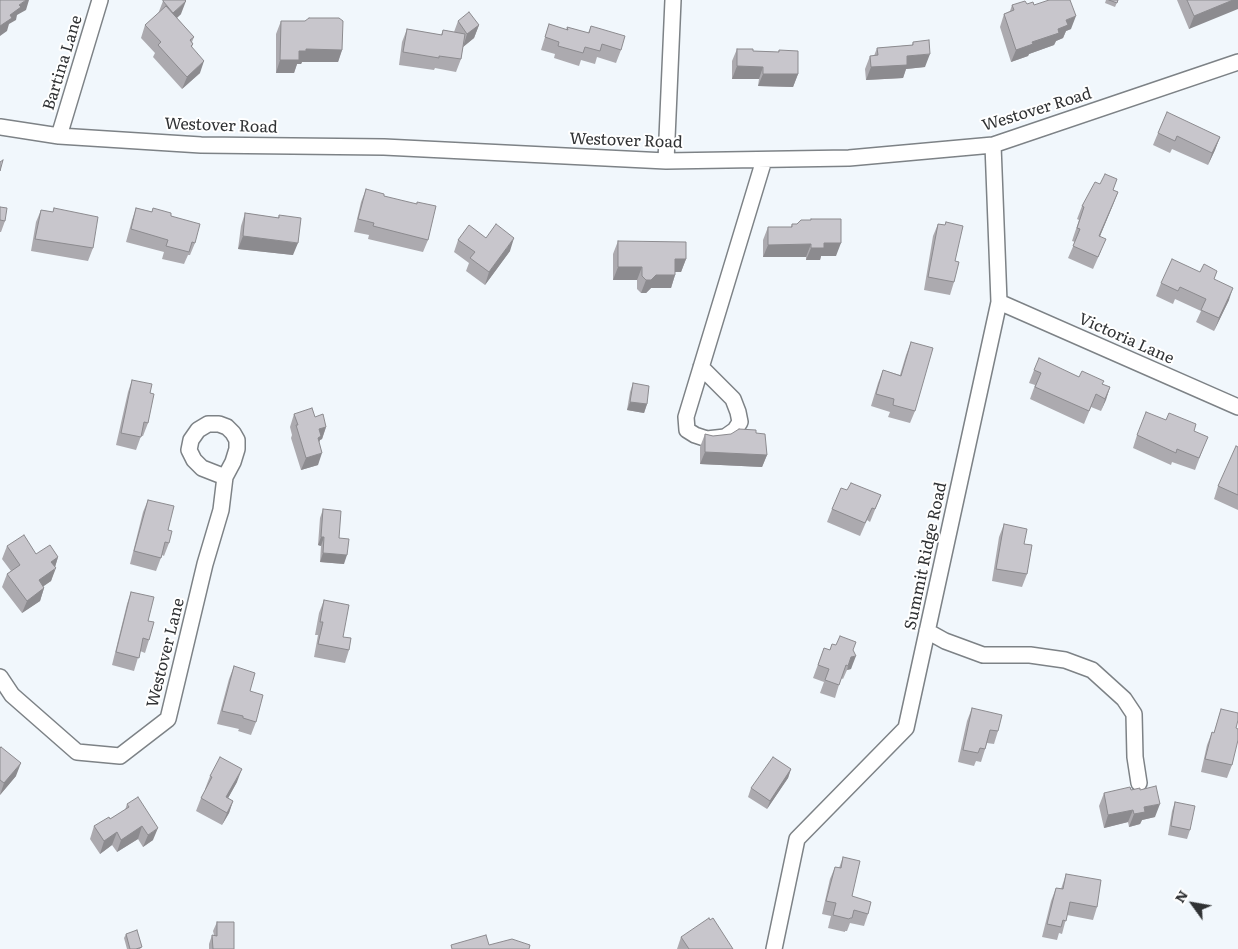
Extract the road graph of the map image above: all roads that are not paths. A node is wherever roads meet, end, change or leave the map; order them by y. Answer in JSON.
{"nodes":[{"id":1,"x":100,"y":0,"type":"edge"},
{"id":2,"x":673,"y":0,"type":"edge"},
{"id":3,"x":1238,"y":62,"type":"edge"},
{"id":4,"x":0,"y":127,"type":"edge"},
{"id":5,"x":59,"y":136,"type":"junction"},
{"id":6,"x":993,"y":145,"type":"junction"},
{"id":7,"x":764,"y":160,"type":"junction"},
{"id":8,"x":666,"y":162,"type":"junction"},
{"id":9,"x":999,"y":302,"type":"junction"},
{"id":10,"x":701,"y":367,"type":"junction"},
{"id":11,"x":1238,"y":408,"type":"edge"},
{"id":12,"x":225,"y":477,"type":"dead end"},
{"id":13,"x":928,"y":631,"type":"junction"},
{"id":14,"x":0,"y":677,"type":"edge"},
{"id":15,"x":1138,"y":783,"type":"dead end"},
{"id":16,"x":774,"y":949,"type":"edge"}],
"edges":[{"from":1,"to":5,"type":"street","name":"Bartina Lane"},
{"from":2,"to":8,"type":"street"},
{"from":3,"to":6,"type":"street","name":"Westover Road"},
{"from":4,"to":5,"type":"street","name":"Westover Road"},
{"from":5,"to":8,"type":"street","name":"Westover Road"},
{"from":6,"to":7,"type":"street","name":"Westover Road"},
{"from":6,"to":9,"type":"street","name":"Summit Ridge Road"},
{"from":7,"to":8,"type":"street","name":"Westover Road"},
{"from":7,"to":10,"type":"street"},
{"from":9,"to":11,"type":"street","name":"Victoria Lane"},
{"from":9,"to":13,"type":"street","name":"Summit Ridge Road"},
{"from":10,"to":10,"type":"street"},
{"from":12,"to":14,"type":"street","name":"Westover Lane"},
{"from":13,"to":15,"type":"street"},
{"from":13,"to":16,"type":"street","name":"Summit Ridge Road"}]}
